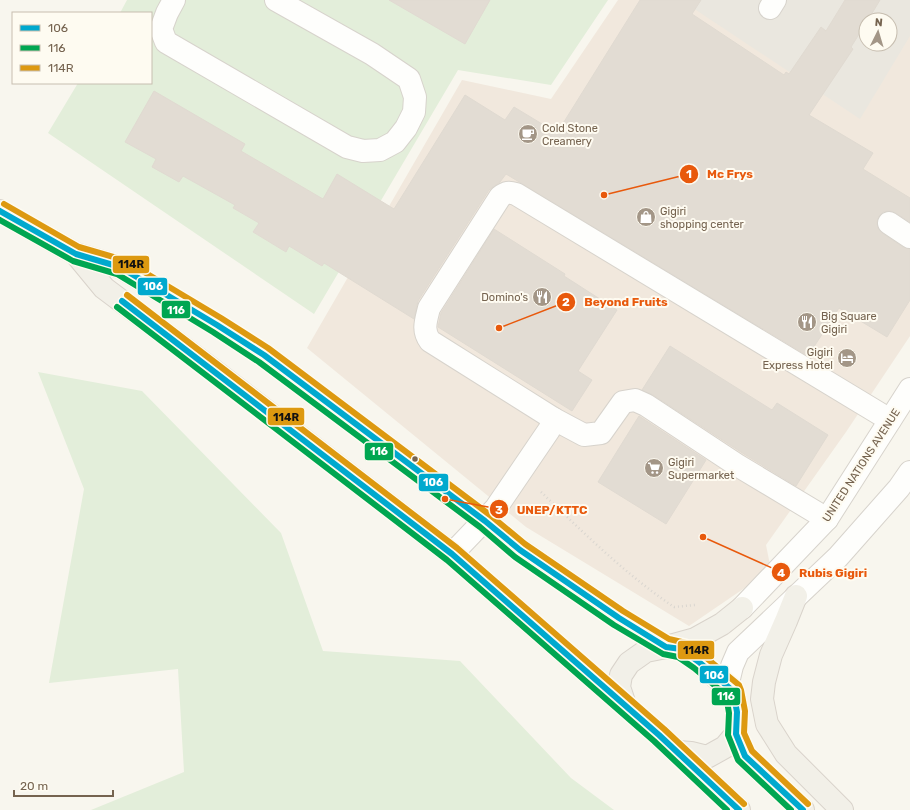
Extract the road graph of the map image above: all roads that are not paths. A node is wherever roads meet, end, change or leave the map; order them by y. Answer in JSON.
{"nodes":[{"id":1,"x":174,"y":0,"type":"edge"},
{"id":2,"x":276,"y":0,"type":"edge"},
{"id":3,"x":0,"y":211,"type":"edge"},
{"id":4,"x":889,"y":223,"type":"dead end"},
{"id":5,"x":910,"y":237,"type":"edge"},
{"id":6,"x":76,"y":254,"type":"junction"},
{"id":7,"x":910,"y":389,"type":"edge"},
{"id":8,"x":554,"y":419,"type":"junction"},
{"id":9,"x":890,"y":420,"type":"junction"},
{"id":10,"x":910,"y":472,"type":"edge"},
{"id":11,"x":827,"y":519,"type":"junction"},
{"id":12,"x":485,"y":521,"type":"junction"},
{"id":13,"x":452,"y":554,"type":"junction"},
{"id":14,"x":796,"y":596,"type":"junction"},
{"id":15,"x":742,"y":608,"type":"joint"},
{"id":16,"x":666,"y":648,"type":"junction"},
{"id":17,"x":727,"y":687,"type":"junction"},
{"id":18,"x":625,"y":705,"type":"junction"},
{"id":19,"x":736,"y":734,"type":"junction"},
{"id":20,"x":678,"y":752,"type":"junction"},
{"id":21,"x":738,"y":810,"type":"edge"},
{"id":22,"x":803,"y":810,"type":"edge"},
{"id":23,"x":842,"y":810,"type":"edge"}],
"edges":[{"from":1,"to":2,"type":"street"},
{"from":3,"to":6,"type":"main road"},
{"from":4,"to":5,"type":"street"},
{"from":6,"to":12,"type":"main road"},
{"from":6,"to":13,"type":"main road"},
{"from":7,"to":9,"type":"street","name":"UNITED NATIONS AVENUE"},
{"from":8,"to":9,"type":"street"},
{"from":8,"to":11,"type":"street"},
{"from":8,"to":12,"type":"street"},
{"from":9,"to":11,"type":"street","name":"UNITED NATIONS AVENUE"},
{"from":10,"to":14,"type":"street"},
{"from":11,"to":15,"type":"street","name":"UNITED NATIONS AVENUE"},
{"from":12,"to":13,"type":"street"},
{"from":12,"to":16,"type":"main road"},
{"from":13,"to":18,"type":"main road"},
{"from":14,"to":17,"type":"street"},
{"from":14,"to":23,"type":"main road"},
{"from":15,"to":16,"type":"main road"},
{"from":16,"to":17,"type":"main road"},
{"from":16,"to":18,"type":"main road"},
{"from":17,"to":19,"type":"main road"},
{"from":18,"to":20,"type":"main road"},
{"from":19,"to":20,"type":"main road"},
{"from":19,"to":22,"type":"main road"},
{"from":20,"to":21,"type":"main road"}]}
